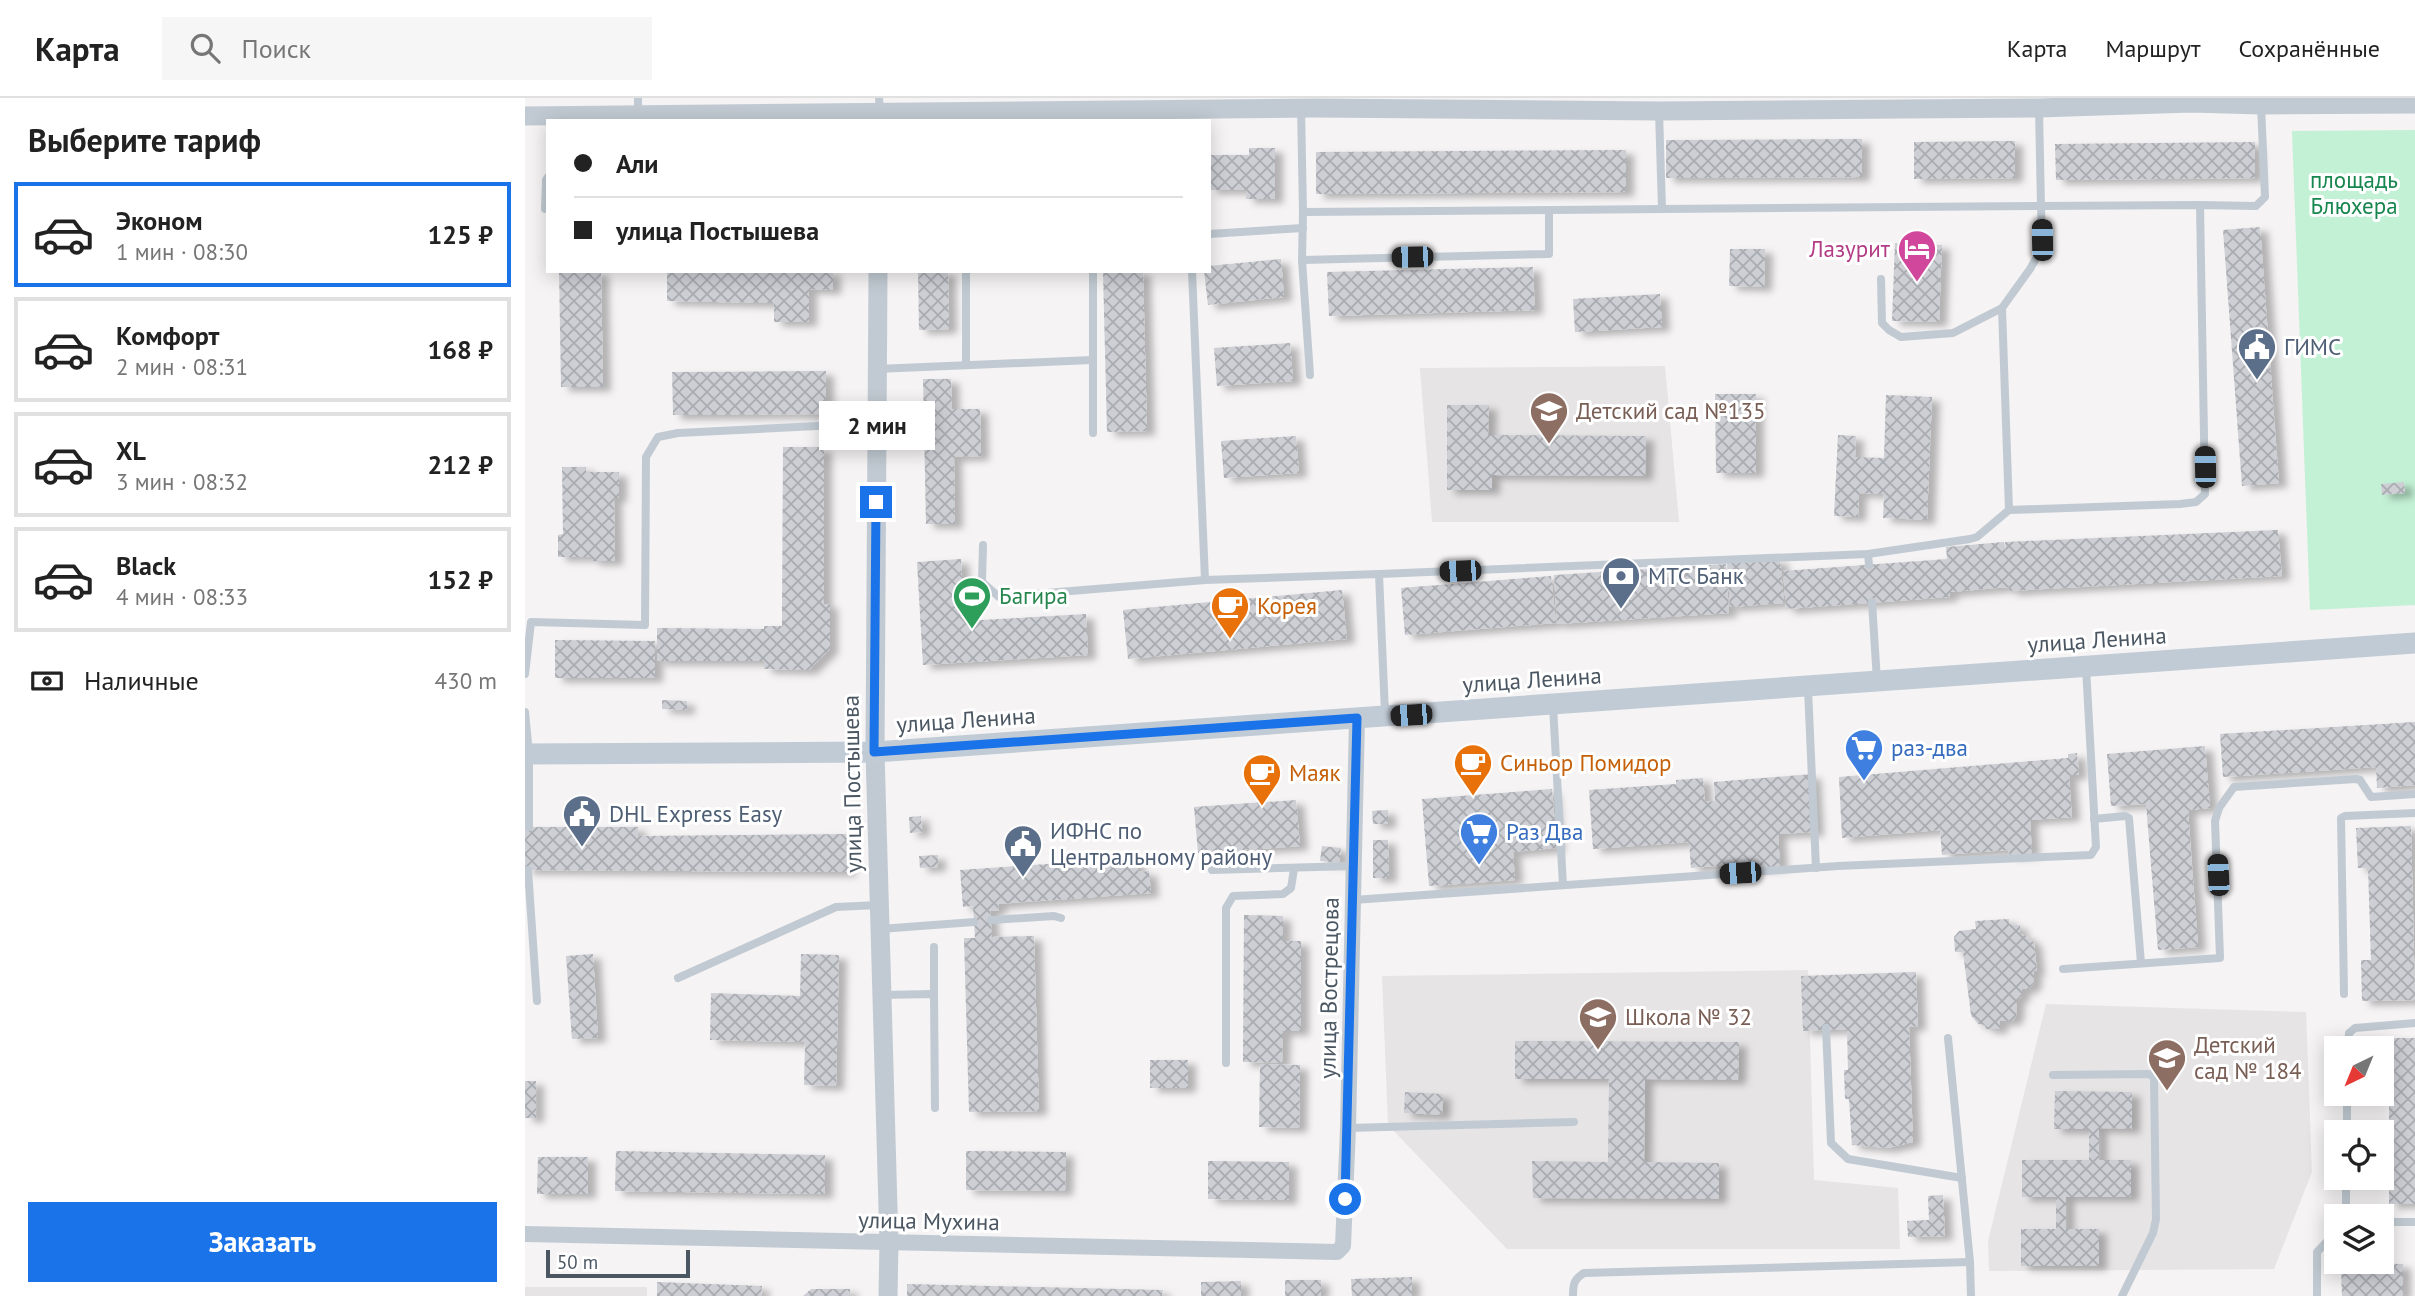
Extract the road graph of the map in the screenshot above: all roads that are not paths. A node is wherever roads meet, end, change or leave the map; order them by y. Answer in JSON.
{"nodes":[{"id":1,"x":2191,"y":100,"type":"edge"},
{"id":2,"x":1206,"y":104,"type":"edge"},
{"id":3,"x":1310,"y":104,"type":"edge"},
{"id":4,"x":1946,"y":104,"type":"edge"},
{"id":5,"x":2415,"y":104,"type":"edge"},
{"id":6,"x":2261,"y":105,"type":"junction"},
{"id":7,"x":638,"y":106,"type":"edge"},
{"id":8,"x":1670,"y":106,"type":"edge"},
{"id":9,"x":2039,"y":108,"type":"junction"},
{"id":10,"x":879,"y":110,"type":"edge"},
{"id":11,"x":1093,"y":115,"type":"edge"},
{"id":12,"x":525,"y":116,"type":"edge"},
{"id":13,"x":552,"y":118,"type":"edge"},
{"id":14,"x":546,"y":180,"type":"edge"},
{"id":15,"x":2200,"y":205,"type":"junction"},
{"id":16,"x":2041,"y":206,"type":"junction"},
{"id":17,"x":545,"y":209,"type":"dead end"},
{"id":18,"x":1662,"y":209,"type":"junction"},
{"id":19,"x":1549,"y":210,"type":"junction"},
{"id":20,"x":1303,"y":212,"type":"junction"},
{"id":21,"x":1303,"y":228,"type":"junction"},
{"id":22,"x":1211,"y":234,"type":"edge"},
{"id":23,"x":1302,"y":260,"type":"junction"},
{"id":24,"x":878,"y":273,"type":"edge"},
{"id":25,"x":966,"y":273,"type":"edge"},
{"id":26,"x":1093,"y":273,"type":"edge"},
{"id":27,"x":1192,"y":273,"type":"edge"},
{"id":28,"x":1881,"y":279,"type":"dead end"},
{"id":29,"x":2002,"y":308,"type":"junction"},
{"id":30,"x":1092,"y":360,"type":"junction"},
{"id":31,"x":966,"y":365,"type":"junction"},
{"id":32,"x":877,"y":369,"type":"junction"},
{"id":33,"x":1310,"y":375,"type":"dead end"},
{"id":34,"x":877,"y":423,"type":"junction"},
{"id":35,"x":1093,"y":433,"type":"dead end"},
{"id":36,"x":2009,"y":510,"type":"junction"},
{"id":37,"x":983,"y":545,"type":"dead end"},
{"id":38,"x":1868,"y":554,"type":"junction"},
{"id":39,"x":1869,"y":565,"type":"dead end"},
{"id":40,"x":1379,"y":574,"type":"junction"},
{"id":41,"x":1205,"y":580,"type":"junction"},
{"id":42,"x":1872,"y":602,"type":"dead end"},
{"id":43,"x":2415,"y":643,"type":"edge"},
{"id":44,"x":2086,"y":667,"type":"junction"},
{"id":45,"x":525,"y":674,"type":"edge"},
{"id":46,"x":1877,"y":681,"type":"junction"},
{"id":47,"x":1808,"y":687,"type":"junction"},
{"id":48,"x":1553,"y":706,"type":"junction"},
{"id":49,"x":525,"y":712,"type":"edge"},
{"id":50,"x":1385,"y":716,"type":"junction"},
{"id":51,"x":1357,"y":718,"type":"junction"},
{"id":52,"x":874,"y":752,"type":"junction"},
{"id":53,"x":527,"y":754,"type":"edge"},
{"id":54,"x":2415,"y":794,"type":"edge"},
{"id":55,"x":2415,"y":813,"type":"edge"},
{"id":56,"x":2094,"y":819,"type":"junction"},
{"id":57,"x":529,"y":827,"type":"dead end"},
{"id":58,"x":1354,"y":866,"type":"junction"},
{"id":59,"x":1816,"y":868,"type":"junction"},
{"id":60,"x":1294,"y":869,"type":"junction"},
{"id":61,"x":529,"y":870,"type":"dead end"},
{"id":62,"x":1212,"y":870,"type":"dead end"},
{"id":63,"x":1563,"y":885,"type":"junction"},
{"id":64,"x":1353,"y":900,"type":"junction"},
{"id":65,"x":879,"y":905,"type":"junction"},
{"id":66,"x":1061,"y":918,"type":"dead end"},
{"id":67,"x":991,"y":920,"type":"dead end"},
{"id":68,"x":974,"y":922,"type":"dead end"},
{"id":69,"x":880,"y":929,"type":"junction"},
{"id":70,"x":934,"y":947,"type":"dead end"},
{"id":71,"x":2141,"y":963,"type":"junction"},
{"id":72,"x":2063,"y":969,"type":"dead end"},
{"id":73,"x":678,"y":978,"type":"dead end"},
{"id":74,"x":935,"y":994,"type":"junction"},
{"id":75,"x":2344,"y":994,"type":"dead end"},
{"id":76,"x":881,"y":995,"type":"junction"},
{"id":77,"x":537,"y":1001,"type":"dead end"},
{"id":78,"x":2415,"y":1023,"type":"edge"},
{"id":79,"x":1826,"y":1028,"type":"dead end"},
{"id":80,"x":2349,"y":1036,"type":"edge"},
{"id":81,"x":1948,"y":1038,"type":"dead end"},
{"id":82,"x":1226,"y":1063,"type":"dead end"},
{"id":83,"x":2053,"y":1075,"type":"dead end"},
{"id":84,"x":935,"y":1108,"type":"dead end"},
{"id":85,"x":1574,"y":1122,"type":"dead end"},
{"id":86,"x":1348,"y":1128,"type":"junction"},
{"id":87,"x":1962,"y":1178,"type":"junction"},
{"id":88,"x":2394,"y":1222,"type":"edge"},
{"id":89,"x":2415,"y":1222,"type":"edge"},
{"id":90,"x":525,"y":1234,"type":"edge"},
{"id":91,"x":889,"y":1243,"type":"junction"},
{"id":92,"x":2324,"y":1245,"type":"edge"},
{"id":93,"x":1333,"y":1253,"type":"joint"},
{"id":94,"x":1970,"y":1262,"type":"junction"},
{"id":95,"x":888,"y":1296,"type":"edge"},
{"id":96,"x":1573,"y":1296,"type":"edge"},
{"id":97,"x":1972,"y":1296,"type":"edge"},
{"id":98,"x":2122,"y":1296,"type":"edge"},
{"id":99,"x":2317,"y":1296,"type":"edge"}],
"edges":[{"from":1,"to":6,"type":"street"},
{"from":1,"to":9,"type":"street"},
{"from":2,"to":3,"type":"street"},
{"from":2,"to":11,"type":"street"},
{"from":3,"to":8,"type":"street"},
{"from":3,"to":20,"type":"lane"},
{"from":4,"to":8,"type":"street"},
{"from":4,"to":9,"type":"street"},
{"from":5,"to":6,"type":"street"},
{"from":6,"to":15,"type":"lane"},
{"from":7,"to":10,"type":"street"},
{"from":7,"to":13,"type":"street"},
{"from":8,"to":18,"type":"lane"},
{"from":9,"to":16,"type":"lane"},
{"from":10,"to":11,"type":"street"},
{"from":12,"to":13,"type":"street"},
{"from":14,"to":17,"type":"lane"},
{"from":15,"to":16,"type":"lane"},
{"from":15,"to":36,"type":"lane"},
{"from":16,"to":18,"type":"lane"},
{"from":16,"to":29,"type":"lane"},
{"from":18,"to":19,"type":"lane"},
{"from":19,"to":20,"type":"lane"},
{"from":19,"to":23,"type":"lane"},
{"from":20,"to":21,"type":"lane"},
{"from":21,"to":22,"type":"lane"},
{"from":21,"to":23,"type":"lane"},
{"from":23,"to":33,"type":"lane"},
{"from":24,"to":32,"type":"street","name":"улица Постышева"},
{"from":25,"to":31,"type":"lane"},
{"from":26,"to":30,"type":"lane"},
{"from":27,"to":41,"type":"lane"},
{"from":28,"to":29,"type":"lane"},
{"from":29,"to":36,"type":"lane"},
{"from":30,"to":31,"type":"lane"},
{"from":30,"to":35,"type":"lane"},
{"from":31,"to":32,"type":"lane"},
{"from":32,"to":34,"type":"street","name":"улица Постышева"},
{"from":34,"to":45,"type":"lane"},
{"from":34,"to":52,"type":"street","name":"улица Постышева"},
{"from":36,"to":38,"type":"lane"},
{"from":37,"to":41,"type":"lane"},
{"from":38,"to":39,"type":"lane"},
{"from":38,"to":40,"type":"lane"},
{"from":40,"to":41,"type":"lane"},
{"from":40,"to":50,"type":"lane"},
{"from":42,"to":46,"type":"lane"},
{"from":43,"to":44,"type":"main road","name":"улица Ленина"},
{"from":44,"to":46,"type":"main road","name":"улица Ленина"},
{"from":44,"to":56,"type":"lane"},
{"from":46,"to":47,"type":"main road","name":"улица Ленина"},
{"from":47,"to":48,"type":"main road","name":"улица Ленина"},
{"from":47,"to":59,"type":"lane"},
{"from":48,"to":50,"type":"main road","name":"улица Ленина"},
{"from":48,"to":63,"type":"lane"},
{"from":49,"to":53,"type":"lane"},
{"from":50,"to":51,"type":"main road","name":"улица Ленина"},
{"from":51,"to":52,"type":"main road","name":"улица Ленина"},
{"from":51,"to":58,"type":"street","name":"улица Вострецова"},
{"from":52,"to":53,"type":"main road","name":"улица Ленина"},
{"from":52,"to":65,"type":"street","name":"улица Постышева"},
{"from":53,"to":57,"type":"lane"},
{"from":54,"to":71,"type":"lane"},
{"from":55,"to":75,"type":"lane"},
{"from":56,"to":59,"type":"lane"},
{"from":56,"to":71,"type":"lane"},
{"from":58,"to":60,"type":"lane"},
{"from":58,"to":64,"type":"street","name":"улица Вострецова"},
{"from":59,"to":63,"type":"lane"},
{"from":60,"to":62,"type":"lane"},
{"from":60,"to":82,"type":"lane"},
{"from":61,"to":77,"type":"lane"},
{"from":63,"to":64,"type":"lane"},
{"from":64,"to":86,"type":"street","name":"улица Вострецова"},
{"from":65,"to":69,"type":"street","name":"улица Постышева"},
{"from":65,"to":73,"type":"lane"},
{"from":66,"to":67,"type":"lane"},
{"from":68,"to":69,"type":"lane"},
{"from":69,"to":76,"type":"street","name":"улица Постышева"},
{"from":70,"to":74,"type":"lane"},
{"from":71,"to":72,"type":"lane"},
{"from":74,"to":76,"type":"lane"},
{"from":74,"to":84,"type":"lane"},
{"from":76,"to":91,"type":"street","name":"улица Постышева"},
{"from":78,"to":80,"type":"lane"},
{"from":79,"to":87,"type":"lane"},
{"from":81,"to":87,"type":"lane"},
{"from":83,"to":98,"type":"lane"},
{"from":85,"to":86,"type":"lane"},
{"from":86,"to":93,"type":"street","name":"улица Вострецова"},
{"from":87,"to":94,"type":"lane"},
{"from":88,"to":89,"type":"lane"},
{"from":90,"to":91,"type":"street","name":"улица Мухина"},
{"from":91,"to":93,"type":"street","name":"улица Мухина"},
{"from":91,"to":95,"type":"street","name":"улица Постышева"},
{"from":92,"to":99,"type":"lane"},
{"from":94,"to":96,"type":"lane"},
{"from":94,"to":97,"type":"lane"}]}
